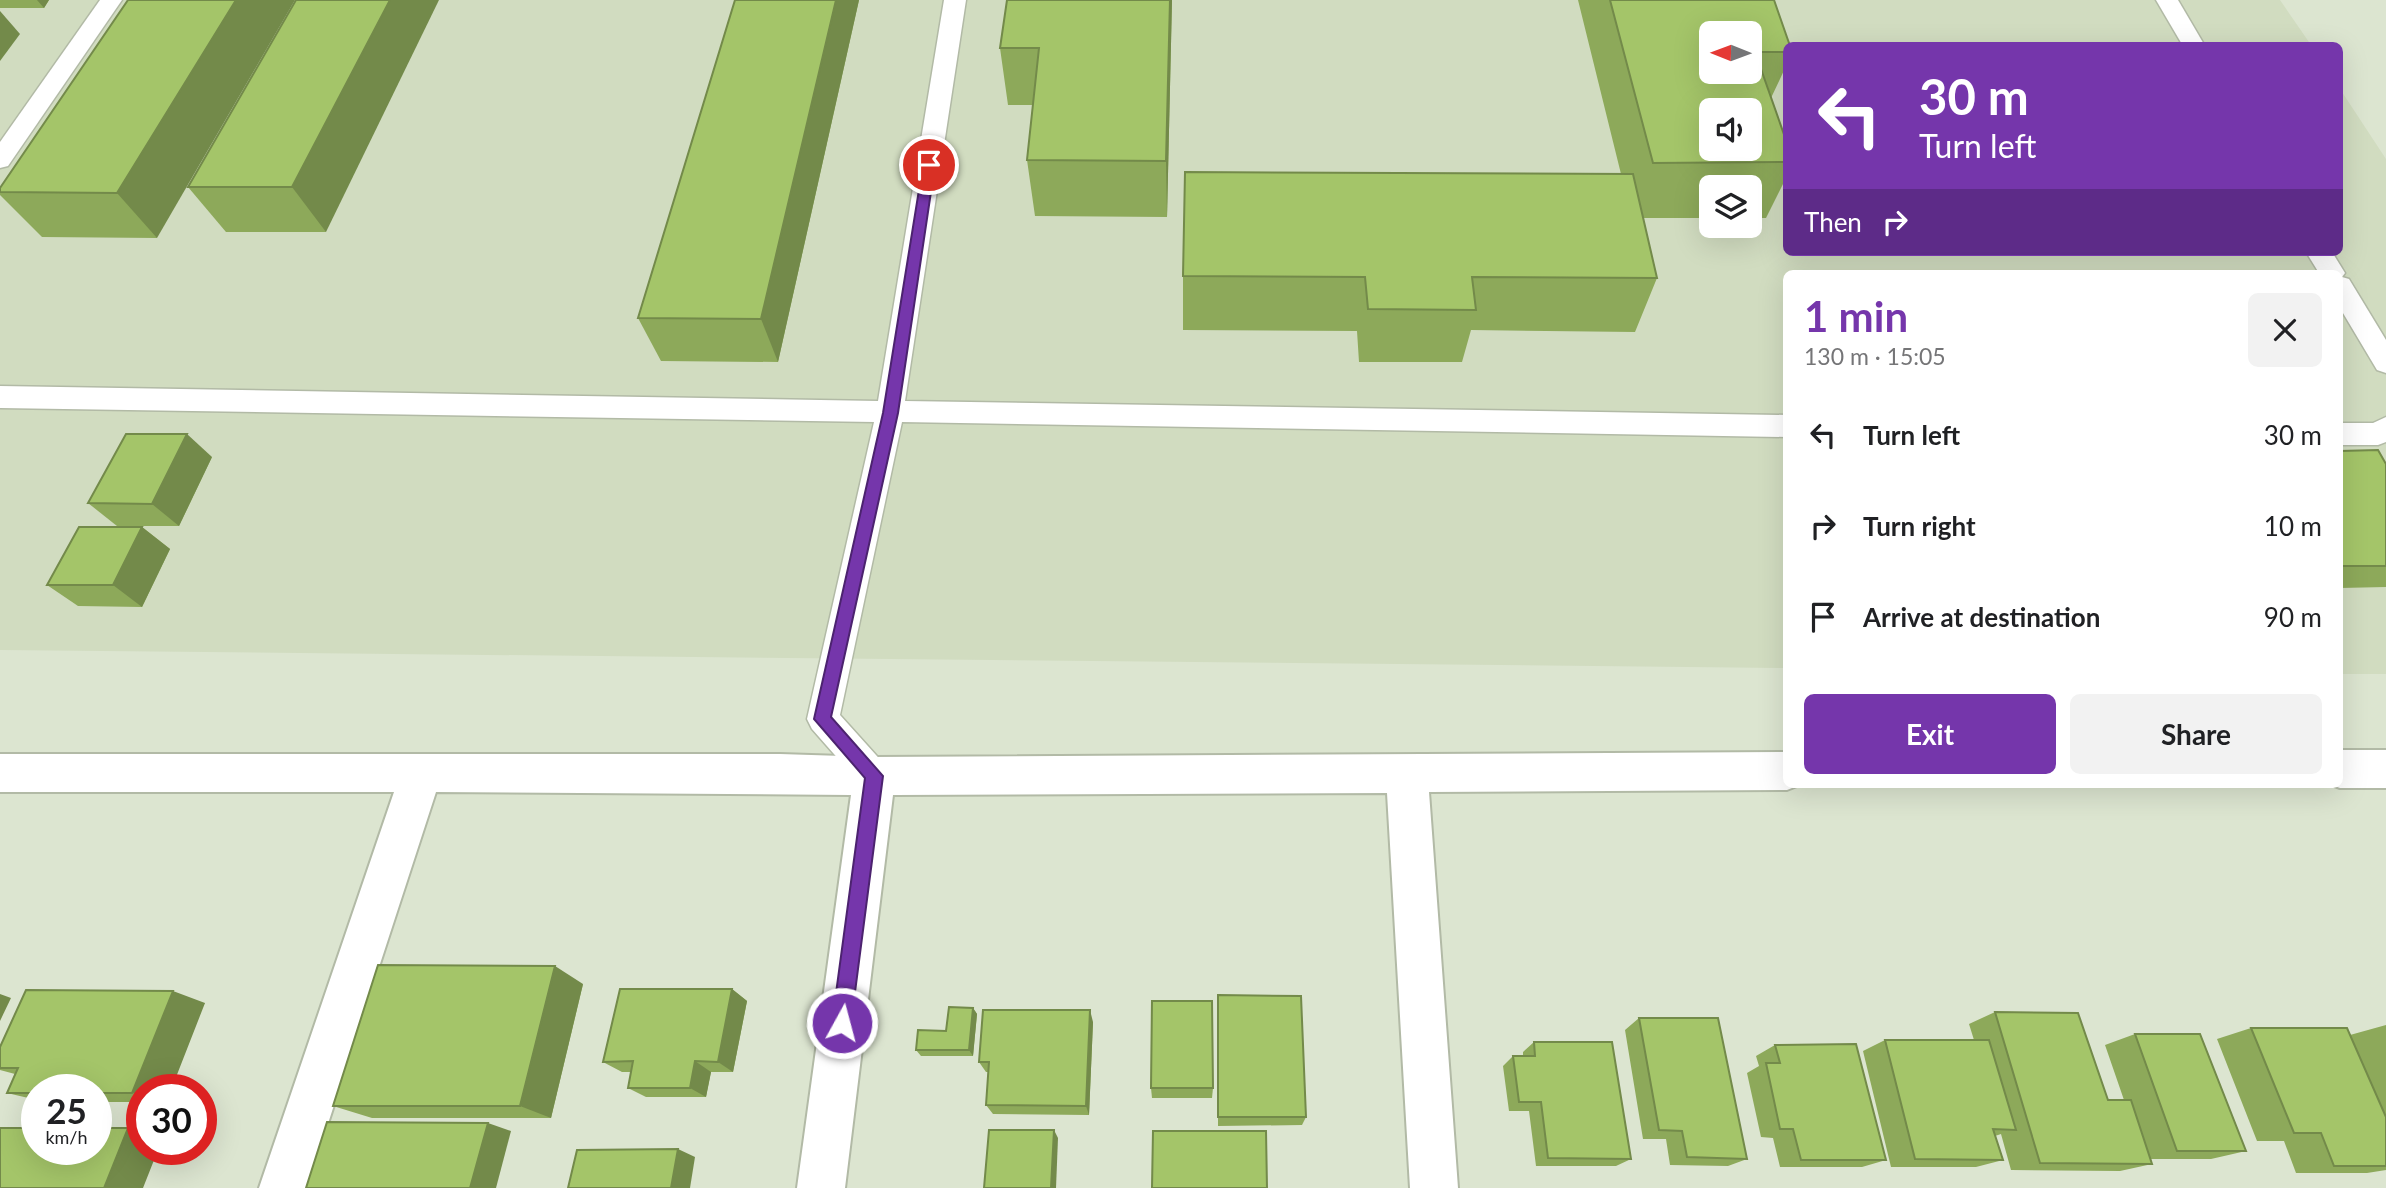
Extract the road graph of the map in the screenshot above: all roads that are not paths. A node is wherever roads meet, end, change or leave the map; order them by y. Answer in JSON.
{"nodes":[{"id":1,"x":111,"y":0,"type":"edge"},
{"id":2,"x":955,"y":0,"type":"edge"},
{"id":3,"x":2167,"y":0,"type":"edge"},
{"id":4,"x":2192,"y":42,"type":"edge"},
{"id":5,"x":0,"y":160,"type":"edge"},
{"id":6,"x":2343,"y":291,"type":"edge"},
{"id":7,"x":2386,"y":363,"type":"edge"},
{"id":8,"x":0,"y":397,"type":"edge"},
{"id":9,"x":890,"y":413,"type":"junction"},
{"id":10,"x":1783,"y":426,"type":"edge"},
{"id":11,"x":2386,"y":428,"type":"edge"},
{"id":12,"x":2343,"y":434,"type":"edge"},
{"id":13,"x":2343,"y":769,"type":"edge"},
{"id":14,"x":2386,"y":769,"type":"edge"},
{"id":15,"x":1783,"y":771,"type":"edge"},
{"id":16,"x":1407,"y":773,"type":"junction"},
{"id":17,"x":0,"y":774,"type":"edge"},
{"id":18,"x":421,"y":774,"type":"junction"},
{"id":19,"x":874,"y":776,"type":"junction"},
{"id":20,"x":283,"y":1188,"type":"edge"},
{"id":21,"x":821,"y":1188,"type":"edge"},
{"id":22,"x":1434,"y":1188,"type":"edge"}],
"edges":[{"from":1,"to":5,"type":"lane"},
{"from":2,"to":9,"type":"lane"},
{"from":3,"to":4,"type":"lane"},
{"from":6,"to":7,"type":"lane"},
{"from":8,"to":9,"type":"lane"},
{"from":9,"to":10,"type":"lane"},
{"from":9,"to":19,"type":"lane"},
{"from":11,"to":12,"type":"lane"},
{"from":13,"to":14,"type":"street"},
{"from":15,"to":16,"type":"street"},
{"from":16,"to":19,"type":"street"},
{"from":16,"to":22,"type":"street"},
{"from":17,"to":18,"type":"street"},
{"from":18,"to":19,"type":"street"},
{"from":18,"to":20,"type":"street"},
{"from":19,"to":21,"type":"street"}]}
